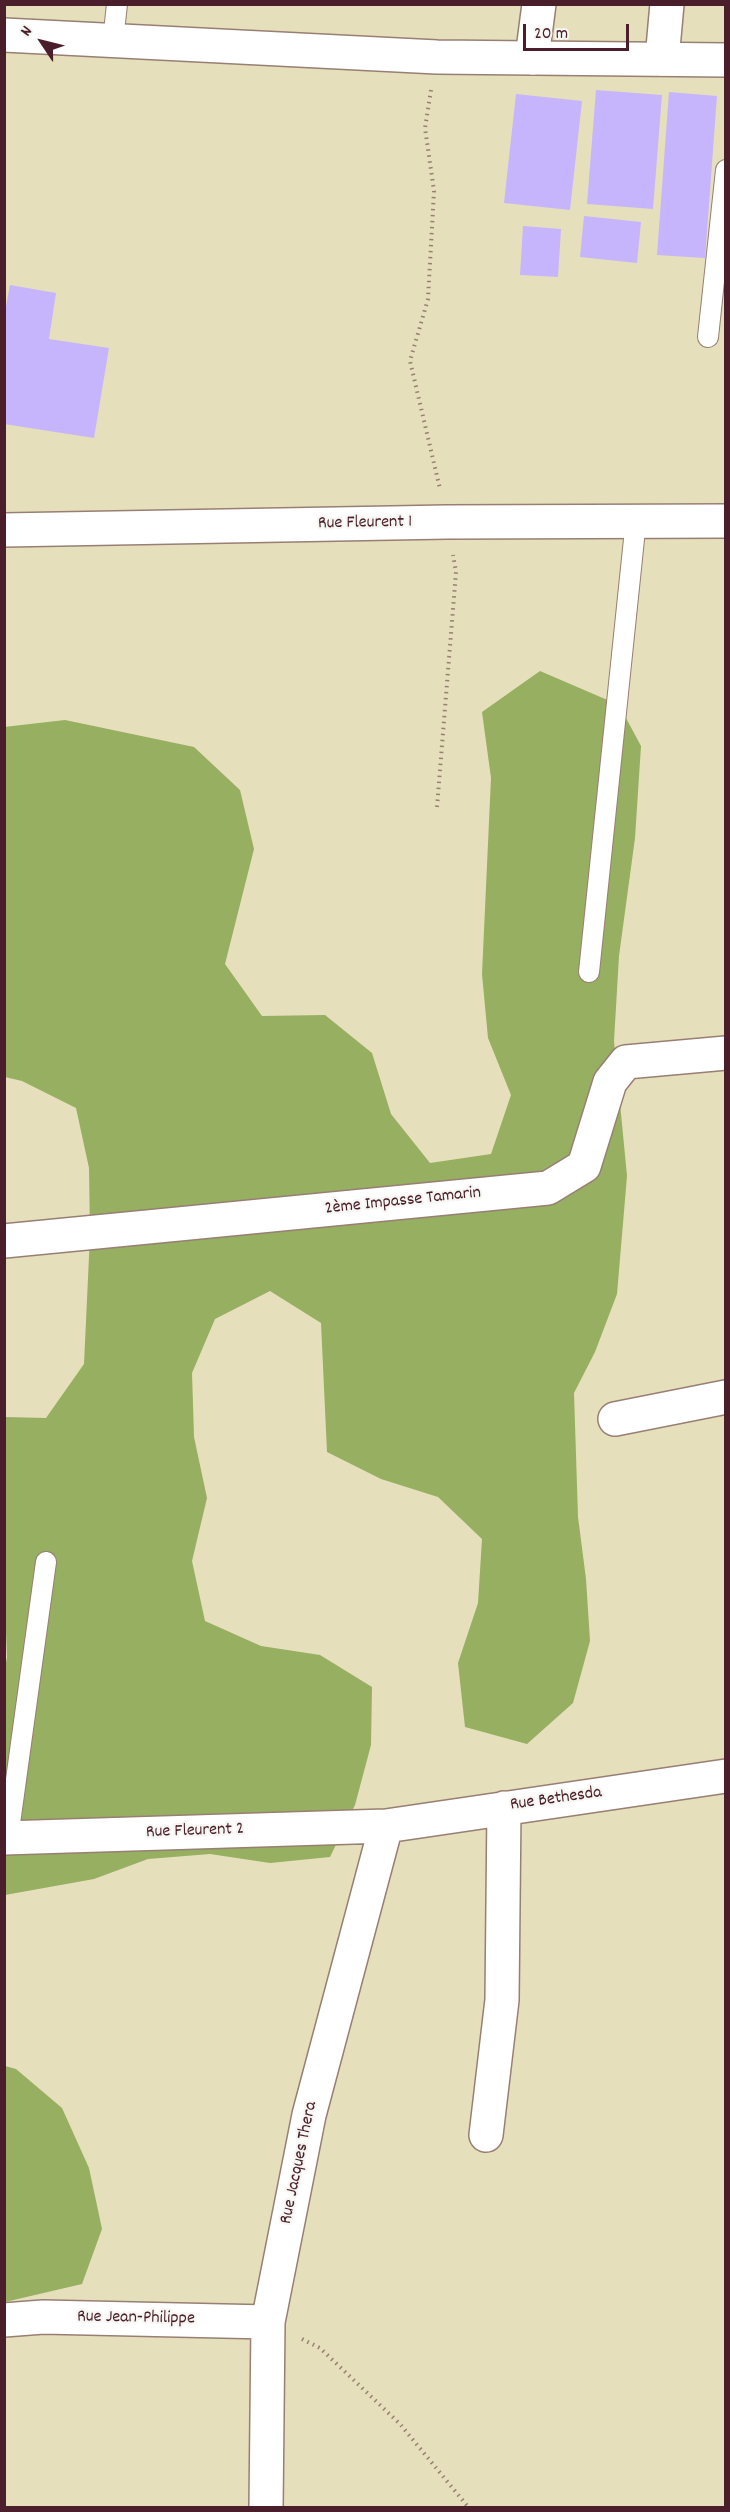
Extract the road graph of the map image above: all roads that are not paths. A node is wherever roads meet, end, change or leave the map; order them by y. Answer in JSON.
{"nodes":[{"id":1,"x":117,"y":4,"type":"edge"},
{"id":2,"x":539,"y":4,"type":"edge"},
{"id":3,"x":667,"y":4,"type":"edge"},
{"id":4,"x":4,"y":35,"type":"edge"},
{"id":5,"x":112,"y":40,"type":"junction"},
{"id":6,"x":532,"y":58,"type":"junction"},
{"id":7,"x":662,"y":59,"type":"junction"},
{"id":8,"x":726,"y":60,"type":"edge"},
{"id":9,"x":726,"y":170,"type":"edge"},
{"id":10,"x":708,"y":337,"type":"dead end"},
{"id":11,"x":636,"y":520,"type":"junction"},
{"id":12,"x":726,"y":521,"type":"edge"},
{"id":13,"x":4,"y":530,"type":"edge"},
{"id":14,"x":590,"y":972,"type":"dead end"},
{"id":15,"x":726,"y":1053,"type":"edge"},
{"id":16,"x":4,"y":1241,"type":"edge"},
{"id":17,"x":726,"y":1397,"type":"edge"},
{"id":18,"x":615,"y":1419,"type":"dead end"},
{"id":19,"x":46,"y":1562,"type":"dead end"},
{"id":20,"x":726,"y":1776,"type":"edge"},
{"id":21,"x":504,"y":1808,"type":"junction"},
{"id":22,"x":386,"y":1826,"type":"junction"},
{"id":23,"x":6,"y":1838,"type":"edge"},
{"id":24,"x":486,"y":2135,"type":"dead end"},
{"id":25,"x":4,"y":2320,"type":"edge"},
{"id":26,"x":268,"y":2322,"type":"junction"},
{"id":27,"x":266,"y":2508,"type":"edge"}],
"edges":[{"from":1,"to":5,"type":"lane"},
{"from":2,"to":6,"type":"street"},
{"from":3,"to":7,"type":"street"},
{"from":4,"to":5,"type":"street"},
{"from":5,"to":6,"type":"street"},
{"from":6,"to":7,"type":"street"},
{"from":7,"to":8,"type":"street"},
{"from":9,"to":10,"type":"lane"},
{"from":11,"to":12,"type":"street","name":"Rue Fleurent 1"},
{"from":11,"to":13,"type":"street","name":"Rue Fleurent 1"},
{"from":11,"to":14,"type":"lane"},
{"from":15,"to":16,"type":"street","name":"2ème Impasse Tamarin"},
{"from":17,"to":18,"type":"street"},
{"from":19,"to":23,"type":"lane"},
{"from":20,"to":21,"type":"street","name":"Rue Bethesda"},
{"from":21,"to":22,"type":"street","name":"Rue Bethesda"},
{"from":21,"to":24,"type":"street"},
{"from":22,"to":23,"type":"street","name":"Rue Fleurent 2"},
{"from":22,"to":26,"type":"street","name":"Rue Jacques Thera"},
{"from":25,"to":26,"type":"street","name":"Rue Jean-Philippe"},
{"from":26,"to":27,"type":"street","name":"Rue Jacques Thera"}]}
